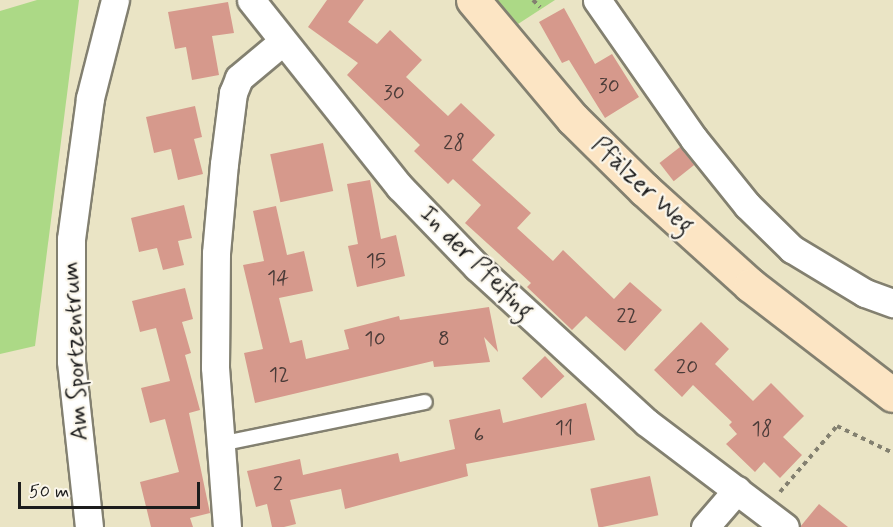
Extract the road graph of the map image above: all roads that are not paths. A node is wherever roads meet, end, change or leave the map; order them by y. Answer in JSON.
{"nodes":[{"id":1,"x":115,"y":0,"type":"edge"},
{"id":2,"x":251,"y":0,"type":"edge"},
{"id":3,"x":473,"y":0,"type":"edge"},
{"id":4,"x":597,"y":0,"type":"edge"},
{"id":5,"x":282,"y":42,"type":"junction"},
{"id":6,"x":893,"y":303,"type":"edge"},
{"id":7,"x":893,"y":395,"type":"edge"},
{"id":8,"x":424,"y":402,"type":"dead end"},
{"id":9,"x":220,"y":444,"type":"junction"},
{"id":10,"x":737,"y":490,"type":"junction"},
{"id":11,"x":775,"y":518,"type":"edge"},
{"id":12,"x":89,"y":527,"type":"edge"},
{"id":13,"x":227,"y":527,"type":"edge"},
{"id":14,"x":705,"y":527,"type":"edge"}],
"edges":[{"from":1,"to":12,"type":"street","name":"Am Sportzentrum"},
{"from":2,"to":5,"type":"street","name":"In der Pfeifing"},
{"from":3,"to":7,"type":"street","name":"Pfälzer Weg"},
{"from":4,"to":6,"type":"street"},
{"from":5,"to":9,"type":"street"},
{"from":5,"to":10,"type":"street","name":"In der Pfeifing"},
{"from":8,"to":9,"type":"lane"},
{"from":9,"to":13,"type":"street"},
{"from":10,"to":11,"type":"street","name":"In der Pfeifing"},
{"from":10,"to":14,"type":"street"}]}
